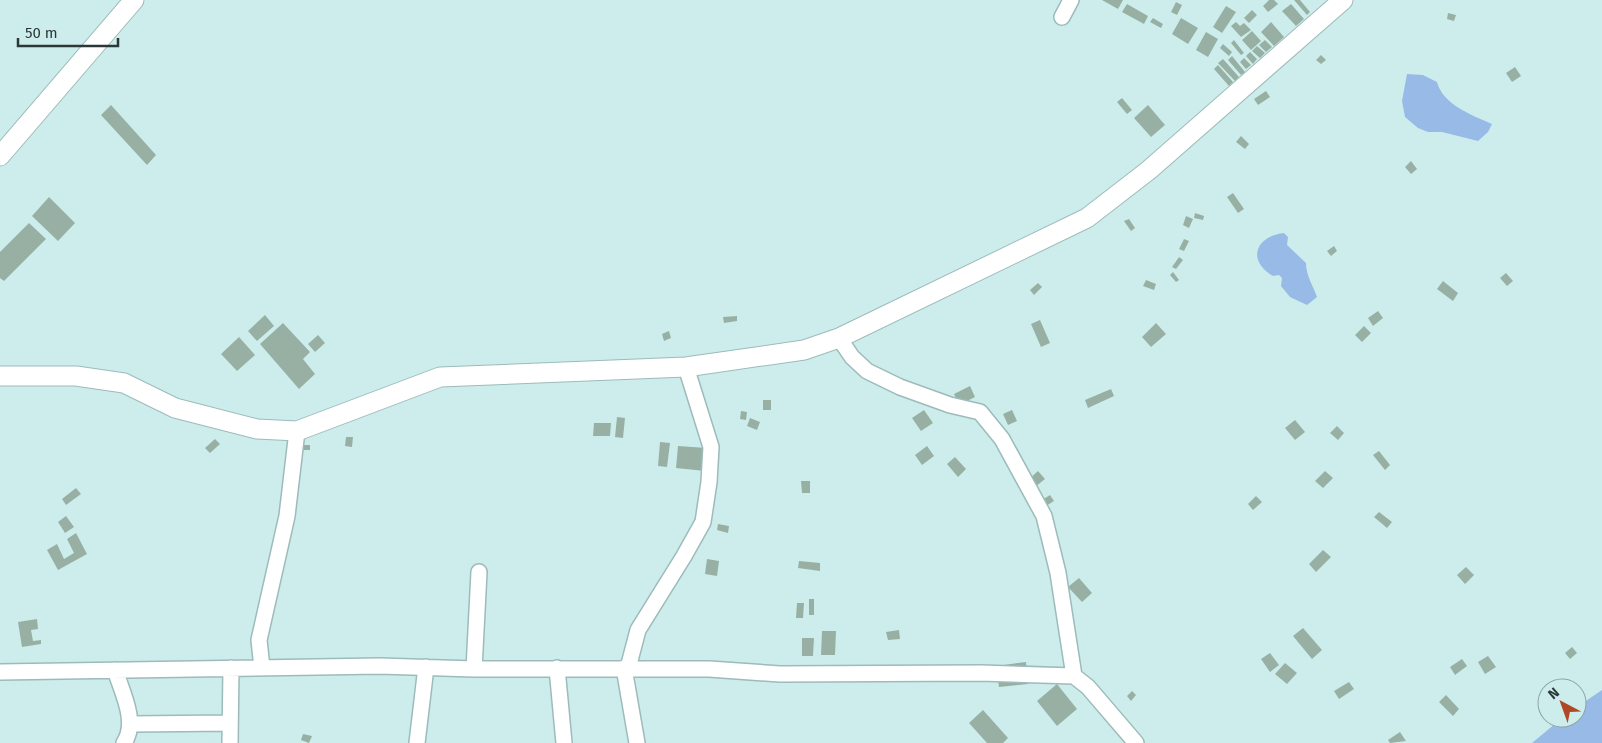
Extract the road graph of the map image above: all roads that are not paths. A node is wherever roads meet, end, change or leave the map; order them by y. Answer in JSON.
{"nodes":[{"id":1,"x":134,"y":0,"type":"edge"},
{"id":2,"x":1071,"y":0,"type":"edge"},
{"id":3,"x":1343,"y":0,"type":"edge"},
{"id":4,"x":1062,"y":17,"type":"dead end"},
{"id":5,"x":0,"y":156,"type":"edge"},
{"id":6,"x":839,"y":338,"type":"junction"},
{"id":7,"x":686,"y":366,"type":"junction"},
{"id":8,"x":0,"y":376,"type":"edge"},
{"id":9,"x":296,"y":431,"type":"junction"},
{"id":10,"x":478,"y":572,"type":"dead end"},
{"id":11,"x":426,"y":667,"type":"junction"},
{"id":12,"x":231,"y":668,"type":"junction"},
{"id":13,"x":262,"y":668,"type":"junction"},
{"id":14,"x":557,"y":668,"type":"junction"},
{"id":15,"x":626,"y":668,"type":"junction"},
{"id":16,"x":474,"y":669,"type":"junction"},
{"id":17,"x":115,"y":670,"type":"junction"},
{"id":18,"x":0,"y":672,"type":"edge"},
{"id":19,"x":1074,"y":676,"type":"junction"},
{"id":20,"x":131,"y":724,"type":"junction"},
{"id":21,"x":230,"y":724,"type":"junction"},
{"id":22,"x":124,"y":743,"type":"edge"},
{"id":23,"x":230,"y":743,"type":"edge"},
{"id":24,"x":417,"y":743,"type":"edge"},
{"id":25,"x":564,"y":743,"type":"edge"},
{"id":26,"x":637,"y":743,"type":"edge"},
{"id":27,"x":1136,"y":743,"type":"edge"}],
"edges":[{"from":1,"to":5,"type":"street"},
{"from":2,"to":4,"type":"street"},
{"from":3,"to":6,"type":"street"},
{"from":6,"to":7,"type":"street"},
{"from":6,"to":19,"type":"street"},
{"from":7,"to":9,"type":"street"},
{"from":7,"to":15,"type":"street"},
{"from":8,"to":9,"type":"street"},
{"from":9,"to":13,"type":"street"},
{"from":10,"to":16,"type":"street"},
{"from":11,"to":13,"type":"street"},
{"from":11,"to":16,"type":"street"},
{"from":11,"to":24,"type":"street"},
{"from":12,"to":13,"type":"street"},
{"from":12,"to":17,"type":"street"},
{"from":12,"to":21,"type":"street"},
{"from":14,"to":15,"type":"street"},
{"from":14,"to":16,"type":"street"},
{"from":14,"to":25,"type":"street"},
{"from":15,"to":19,"type":"street"},
{"from":15,"to":26,"type":"street"},
{"from":17,"to":18,"type":"street"},
{"from":17,"to":20,"type":"street"},
{"from":19,"to":27,"type":"street"},
{"from":20,"to":21,"type":"street"},
{"from":20,"to":22,"type":"street"},
{"from":21,"to":23,"type":"street"}]}
